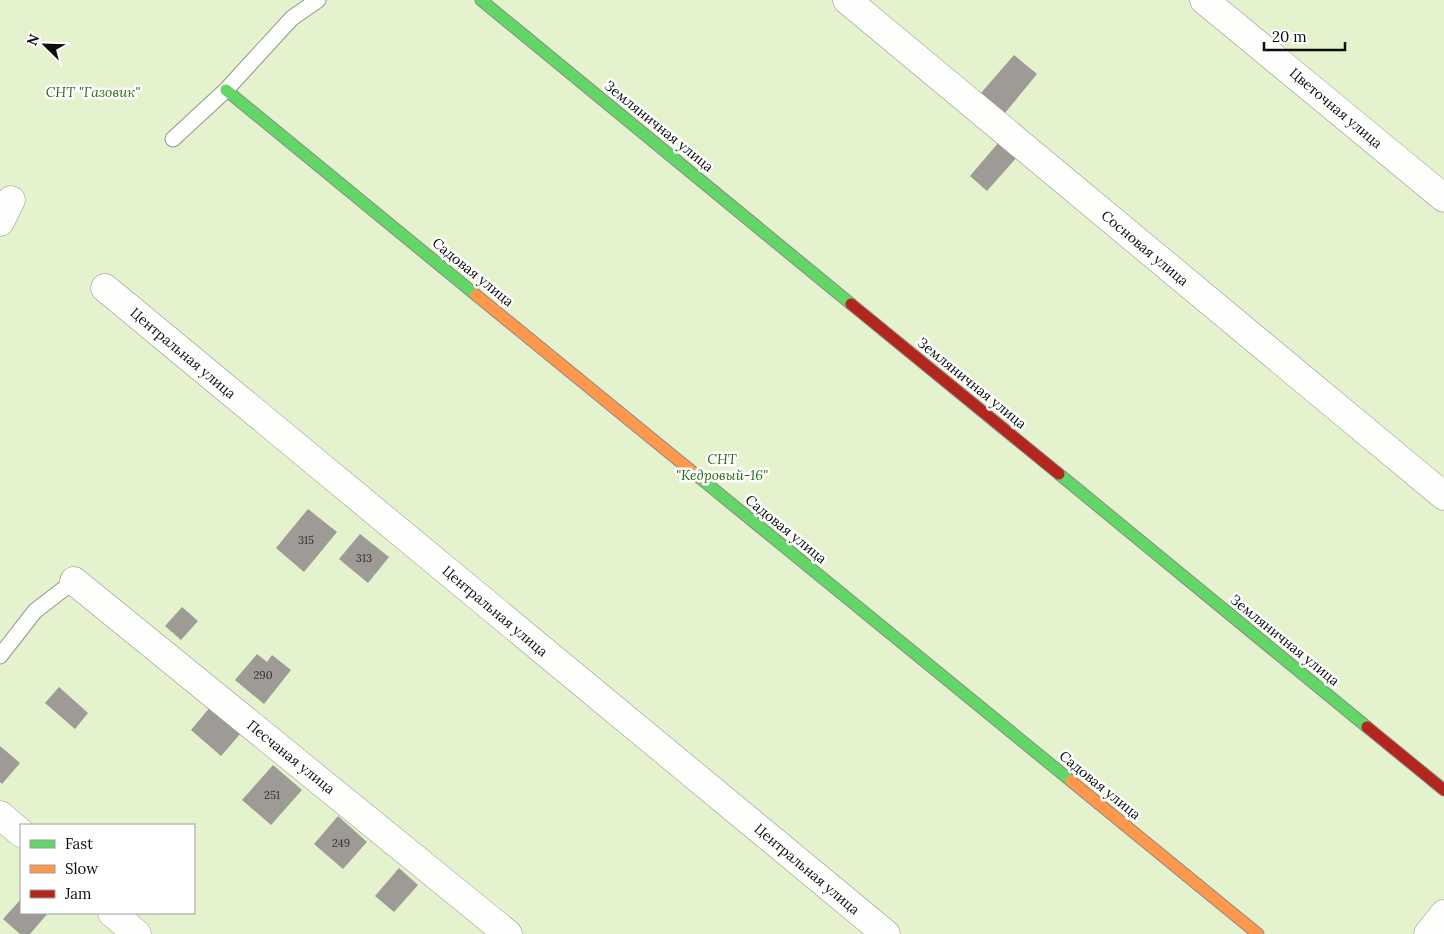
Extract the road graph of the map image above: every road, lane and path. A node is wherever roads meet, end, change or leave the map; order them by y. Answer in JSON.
{"nodes":[{"id":1,"x":318,"y":0,"type":"edge"},
{"id":2,"x":482,"y":0,"type":"edge"},
{"id":3,"x":847,"y":0,"type":"edge"},
{"id":4,"x":1204,"y":0,"type":"edge"},
{"id":5,"x":226,"y":90,"type":"junction"},
{"id":6,"x":173,"y":139,"type":"dead end"},
{"id":7,"x":1444,"y":198,"type":"edge"},
{"id":8,"x":105,"y":288,"type":"dead end"},
{"id":9,"x":1444,"y":496,"type":"edge"},
{"id":10,"x":74,"y":581,"type":"joint"},
{"id":11,"x":0,"y":656,"type":"edge"},
{"id":12,"x":1444,"y":790,"type":"edge"},
{"id":13,"x":0,"y":815,"type":"edge"},
{"id":14,"x":20,"y":832,"type":"edge"},
{"id":15,"x":113,"y":914,"type":"edge"},
{"id":16,"x":1444,"y":914,"type":"edge"},
{"id":17,"x":137,"y":934,"type":"edge"},
{"id":18,"x":508,"y":934,"type":"edge"},
{"id":19,"x":886,"y":934,"type":"edge"},
{"id":20,"x":1258,"y":934,"type":"edge"},
{"id":21,"x":1428,"y":934,"type":"edge"}],
"edges":[{"from":1,"to":5,"type":"lane"},
{"from":2,"to":12,"type":"street","name":"Земляничная улица"},
{"from":3,"to":9,"type":"street","name":"Сосновая улица"},
{"from":4,"to":7,"type":"street","name":"Цветочная улица"},
{"from":5,"to":6,"type":"lane"},
{"from":5,"to":20,"type":"street","name":"Садовая улица"},
{"from":8,"to":19,"type":"street","name":"Центральная улица"},
{"from":10,"to":11,"type":"lane"},
{"from":10,"to":18,"type":"street","name":"Песчаная улица"},
{"from":13,"to":14,"type":"street"},
{"from":15,"to":17,"type":"street"},
{"from":16,"to":21,"type":"street"}]}
